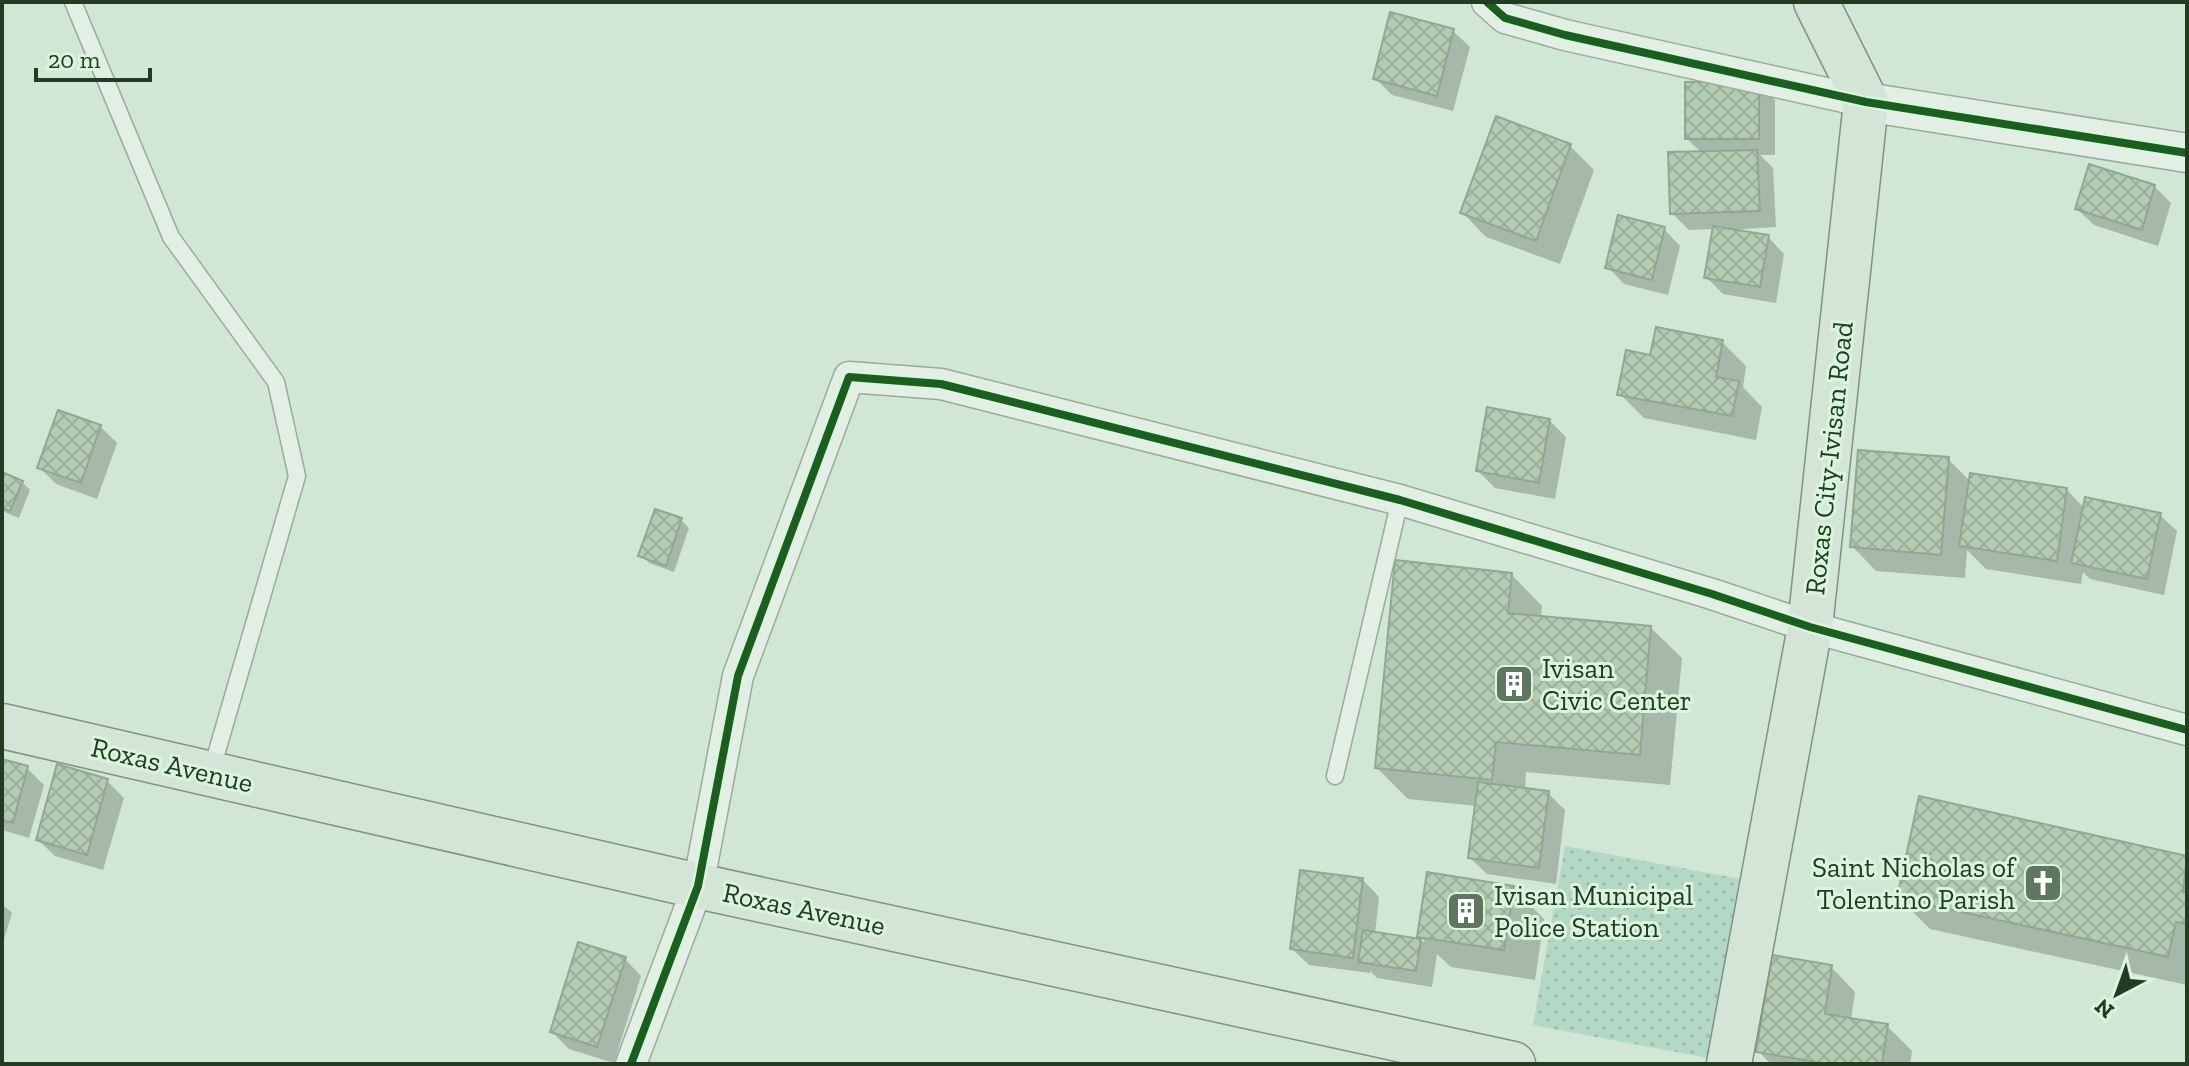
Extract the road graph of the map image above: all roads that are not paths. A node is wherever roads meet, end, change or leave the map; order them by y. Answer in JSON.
{"nodes":[{"id":1,"x":73,"y":2,"type":"edge"},
{"id":2,"x":1487,"y":2,"type":"edge"},
{"id":3,"x":1816,"y":2,"type":"edge"},
{"id":4,"x":1866,"y":102,"type":"junction"},
{"id":5,"x":2187,"y":153,"type":"edge"},
{"id":6,"x":1400,"y":500,"type":"junction"},
{"id":7,"x":1810,"y":627,"type":"junction"},
{"id":8,"x":2,"y":726,"type":"edge"},
{"id":9,"x":2187,"y":730,"type":"edge"},
{"id":10,"x":210,"y":774,"type":"junction"},
{"id":11,"x":1335,"y":776,"type":"dead end"},
{"id":12,"x":698,"y":886,"type":"junction"},
{"id":13,"x":631,"y":1064,"type":"edge"},
{"id":14,"x":1513,"y":1064,"type":"edge"},
{"id":15,"x":1729,"y":1064,"type":"edge"}],
"edges":[{"from":1,"to":10,"type":"lane"},
{"from":2,"to":4,"type":"street"},
{"from":3,"to":4,"type":"main road"},
{"from":4,"to":5,"type":"street"},
{"from":4,"to":7,"type":"main road","name":"Roxas City-Ivisan Road"},
{"from":6,"to":7,"type":"street"},
{"from":6,"to":11,"type":"lane"},
{"from":6,"to":12,"type":"street"},
{"from":7,"to":9,"type":"street"},
{"from":7,"to":15,"type":"main road","name":"Roxas City-Ivisan Road"},
{"from":8,"to":10,"type":"main road","name":"Roxas Avenue"},
{"from":10,"to":12,"type":"main road","name":"Roxas Avenue"},
{"from":12,"to":13,"type":"street"},
{"from":12,"to":14,"type":"main road","name":"Roxas Avenue"}]}
